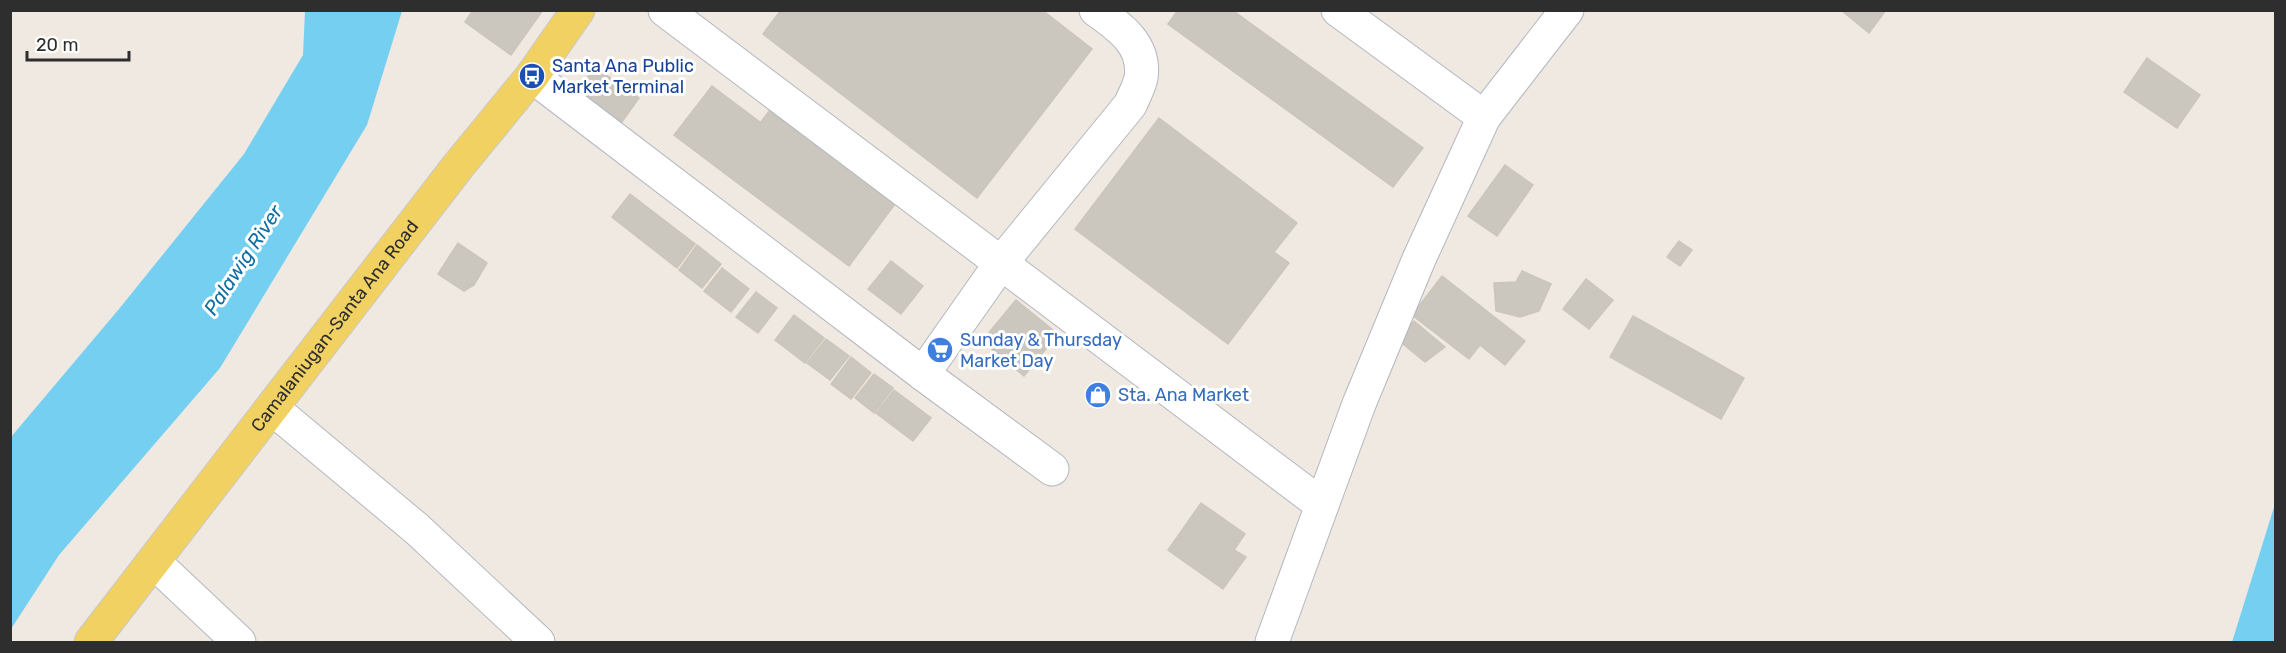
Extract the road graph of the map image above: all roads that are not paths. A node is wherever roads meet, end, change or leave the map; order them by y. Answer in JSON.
{"nodes":[{"id":1,"x":578,"y":10,"type":"edge"},
{"id":2,"x":665,"y":10,"type":"edge"},
{"id":3,"x":1096,"y":10,"type":"edge"},
{"id":4,"x":1338,"y":10,"type":"edge"},
{"id":5,"x":1567,"y":10,"type":"edge"},
{"id":6,"x":532,"y":76,"type":"junction"},
{"id":7,"x":1484,"y":117,"type":"junction"},
{"id":8,"x":1001,"y":263,"type":"junction"},
{"id":9,"x":923,"y":375,"type":"junction"},
{"id":10,"x":272,"y":408,"type":"junction"},
{"id":11,"x":1052,"y":470,"type":"dead end"},
{"id":12,"x":1322,"y":505,"type":"junction"},
{"id":13,"x":154,"y":562,"type":"junction"},
{"id":14,"x":91,"y":642,"type":"edge"},
{"id":15,"x":239,"y":642,"type":"edge"},
{"id":16,"x":538,"y":642,"type":"edge"},
{"id":17,"x":1272,"y":642,"type":"edge"}],
"edges":[{"from":1,"to":6,"type":"main road","name":"Camalaniugan-Santa Ana Road"},
{"from":2,"to":8,"type":"street"},
{"from":3,"to":8,"type":"street"},
{"from":4,"to":7,"type":"street"},
{"from":5,"to":7,"type":"street"},
{"from":6,"to":9,"type":"street"},
{"from":6,"to":10,"type":"main road","name":"Camalaniugan-Santa Ana Road"},
{"from":7,"to":12,"type":"street"},
{"from":8,"to":9,"type":"street"},
{"from":8,"to":12,"type":"street"},
{"from":9,"to":11,"type":"street"},
{"from":10,"to":13,"type":"main road","name":"Camalaniugan-Santa Ana Road"},
{"from":10,"to":16,"type":"street"},
{"from":12,"to":17,"type":"street"},
{"from":13,"to":14,"type":"main road","name":"Camalaniugan-Santa Ana Road"},
{"from":13,"to":15,"type":"street"}]}
